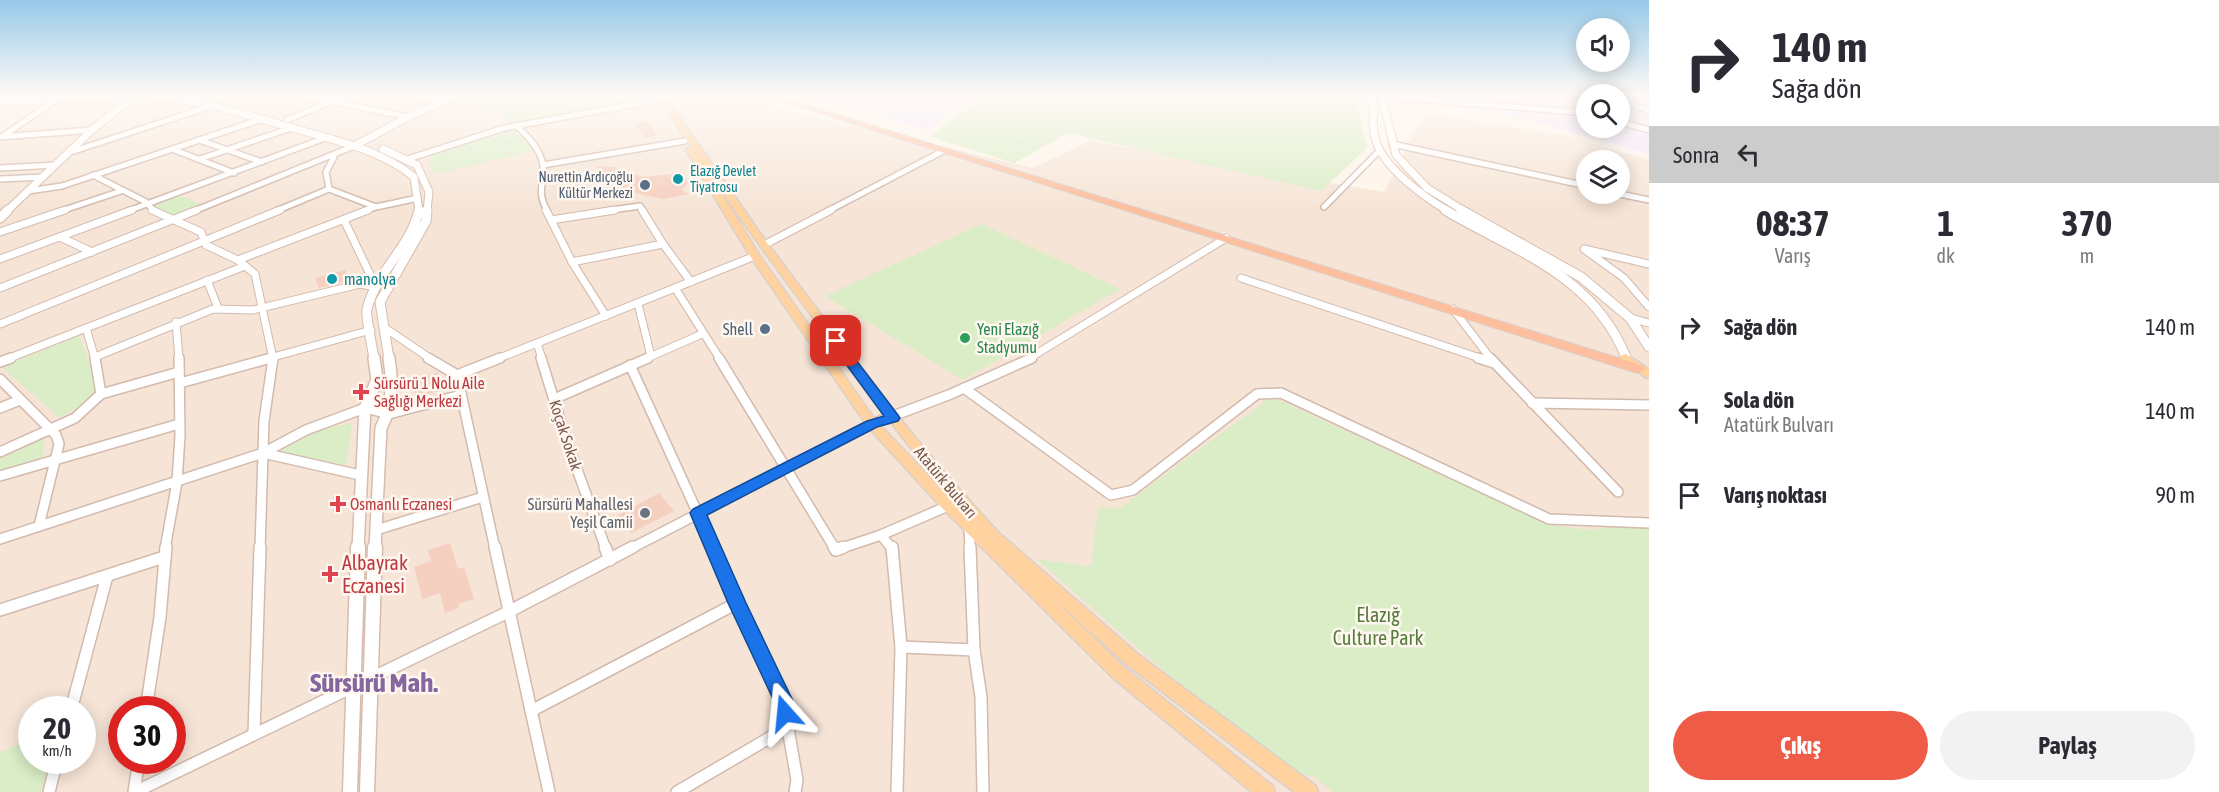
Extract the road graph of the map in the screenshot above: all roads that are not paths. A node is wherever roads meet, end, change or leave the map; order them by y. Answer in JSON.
{"nodes":[{"id":1,"x":54,"y":133,"type":"edge"},
{"id":2,"x":89,"y":133,"type":"edge"},
{"id":3,"x":125,"y":133,"type":"edge"},
{"id":4,"x":218,"y":133,"type":"edge"},
{"id":5,"x":268,"y":133,"type":"edge"},
{"id":6,"x":313,"y":133,"type":"edge"},
{"id":7,"x":322,"y":133,"type":"edge"},
{"id":8,"x":377,"y":133,"type":"edge"},
{"id":9,"x":491,"y":133,"type":"edge"},
{"id":10,"x":524,"y":133,"type":"edge"},
{"id":11,"x":680,"y":133,"type":"edge"},
{"id":12,"x":681,"y":133,"type":"edge"},
{"id":13,"x":893,"y":133,"type":"edge"},
{"id":14,"x":898,"y":133,"type":"edge"},
{"id":15,"x":902,"y":133,"type":"edge"},
{"id":16,"x":1375,"y":133,"type":"edge"},
{"id":17,"x":1390,"y":133,"type":"edge"},
{"id":18,"x":1,"y":137,"type":"edge"},
{"id":19,"x":326,"y":138,"type":"junction"},
{"id":20,"x":199,"y":139,"type":"junction"},
{"id":21,"x":685,"y":141,"type":"junction"},
{"id":22,"x":358,"y":143,"type":"junction"},
{"id":23,"x":1392,"y":144,"type":"junction"},
{"id":24,"x":172,"y":148,"type":"junction"},
{"id":25,"x":945,"y":148,"type":"junction"},
{"id":26,"x":227,"y":150,"type":"junction"},
{"id":27,"x":1380,"y":150,"type":"junction"},
{"id":28,"x":68,"y":153,"type":"junction"},
{"id":29,"x":334,"y":156,"type":"junction"},
{"id":30,"x":200,"y":159,"type":"junction"},
{"id":31,"x":408,"y":159,"type":"junction"},
{"id":32,"x":262,"y":162,"type":"junction"},
{"id":33,"x":56,"y":165,"type":"junction"},
{"id":34,"x":543,"y":165,"type":"junction"},
{"id":35,"x":0,"y":168,"type":"edge"},
{"id":36,"x":234,"y":173,"type":"junction"},
{"id":37,"x":93,"y":175,"type":"junction"},
{"id":38,"x":43,"y":177,"type":"junction"},
{"id":39,"x":0,"y":180,"type":"edge"},
{"id":40,"x":1576,"y":183,"type":"edge"},
{"id":41,"x":329,"y":189,"type":"junction"},
{"id":42,"x":120,"y":190,"type":"junction"},
{"id":43,"x":28,"y":191,"type":"junction"},
{"id":44,"x":1630,"y":196,"type":"edge"},
{"id":45,"x":418,"y":198,"type":"junction"},
{"id":46,"x":1649,"y":200,"type":"edge"},
{"id":47,"x":148,"y":204,"type":"junction"},
{"id":48,"x":376,"y":207,"type":"junction"},
{"id":49,"x":1324,"y":207,"type":"dead end"},
{"id":50,"x":0,"y":218,"type":"edge"},
{"id":51,"x":177,"y":220,"type":"junction"},
{"id":52,"x":344,"y":220,"type":"junction"},
{"id":53,"x":551,"y":220,"type":"junction"},
{"id":54,"x":0,"y":232,"type":"edge"},
{"id":55,"x":60,"y":237,"type":"junction"},
{"id":56,"x":1226,"y":238,"type":"junction"},
{"id":57,"x":205,"y":242,"type":"junction"},
{"id":58,"x":663,"y":244,"type":"junction"},
{"id":59,"x":760,"y":251,"type":"junction"},
{"id":60,"x":92,"y":252,"type":"junction"},
{"id":61,"x":0,"y":259,"type":"edge"},
{"id":62,"x":238,"y":260,"type":"junction"},
{"id":63,"x":572,"y":262,"type":"junction"},
{"id":64,"x":1649,"y":264,"type":"edge"},
{"id":65,"x":245,"y":266,"type":"junction"},
{"id":66,"x":1241,"y":278,"type":"dead end"},
{"id":67,"x":207,"y":280,"type":"junction"},
{"id":68,"x":691,"y":282,"type":"junction"},
{"id":69,"x":376,"y":286,"type":"junction"},
{"id":70,"x":0,"y":287,"type":"edge"},
{"id":71,"x":675,"y":288,"type":"junction"},
{"id":72,"x":638,"y":304,"type":"junction"},
{"id":73,"x":1649,"y":307,"type":"edge"},
{"id":74,"x":218,"y":308,"type":"junction"},
{"id":75,"x":262,"y":308,"type":"junction"},
{"id":76,"x":1453,"y":309,"type":"junction"},
{"id":77,"x":606,"y":316,"type":"junction"},
{"id":78,"x":1630,"y":318,"type":"junction"},
{"id":79,"x":176,"y":322,"type":"junction"},
{"id":80,"x":1649,"y":323,"type":"edge"},
{"id":81,"x":0,"y":324,"type":"edge"},
{"id":82,"x":86,"y":328,"type":"junction"},
{"id":83,"x":385,"y":328,"type":"junction"},
{"id":84,"x":371,"y":330,"type":"junction"},
{"id":85,"x":702,"y":334,"type":"junction"},
{"id":86,"x":537,"y":343,"type":"junction"},
{"id":87,"x":1649,"y":347,"type":"edge"},
{"id":88,"x":273,"y":356,"type":"junction"},
{"id":89,"x":651,"y":356,"type":"junction"},
{"id":90,"x":95,"y":357,"type":"junction"},
{"id":91,"x":1626,"y":357,"type":"junction"},
{"id":92,"x":0,"y":362,"type":"edge"},
{"id":93,"x":1494,"y":363,"type":"junction"},
{"id":94,"x":630,"y":365,"type":"junction"},
{"id":95,"x":1646,"y":370,"type":"edge"},
{"id":96,"x":179,"y":372,"type":"junction"},
{"id":97,"x":457,"y":375,"type":"junction"},
{"id":98,"x":0,"y":379,"type":"edge"},
{"id":99,"x":180,"y":383,"type":"junction"},
{"id":100,"x":964,"y":388,"type":"junction"},
{"id":101,"x":101,"y":394,"type":"junction"},
{"id":102,"x":461,"y":395,"type":"junction"},
{"id":103,"x":554,"y":399,"type":"junction"},
{"id":104,"x":20,"y":400,"type":"junction"},
{"id":105,"x":1532,"y":403,"type":"junction"},
{"id":106,"x":1649,"y":405,"type":"edge"},
{"id":107,"x":0,"y":408,"type":"edge"},
{"id":108,"x":365,"y":408,"type":"junction"},
{"id":109,"x":389,"y":414,"type":"junction"},
{"id":110,"x":893,"y":418,"type":"junction"},
{"id":111,"x":179,"y":424,"type":"junction"},
{"id":112,"x":872,"y":424,"type":"junction"},
{"id":113,"x":51,"y":429,"type":"junction"},
{"id":114,"x":0,"y":452,"type":"edge"},
{"id":115,"x":263,"y":453,"type":"junction"},
{"id":116,"x":56,"y":459,"type":"junction"},
{"id":117,"x":787,"y":467,"type":"junction"},
{"id":118,"x":360,"y":475,"type":"junction"},
{"id":119,"x":0,"y":476,"type":"edge"},
{"id":120,"x":177,"y":482,"type":"junction"},
{"id":121,"x":1618,"y":492,"type":"dead end"},
{"id":122,"x":483,"y":497,"type":"junction"},
{"id":123,"x":948,"y":506,"type":"junction"},
{"id":124,"x":698,"y":513,"type":"junction"},
{"id":125,"x":1649,"y":523,"type":"edge"},
{"id":126,"x":39,"y":526,"type":"junction"},
{"id":127,"x":969,"y":527,"type":"junction"},
{"id":128,"x":376,"y":530,"type":"junction"},
{"id":129,"x":881,"y":535,"type":"junction"},
{"id":130,"x":0,"y":538,"type":"edge"},
{"id":131,"x":164,"y":557,"type":"junction"},
{"id":132,"x":610,"y":560,"type":"junction"},
{"id":133,"x":107,"y":576,"type":"junction"},
{"id":134,"x":737,"y":603,"type":"junction"},
{"id":135,"x":0,"y":610,"type":"edge"},
{"id":136,"x":508,"y":612,"type":"junction"},
{"id":137,"x":901,"y":648,"type":"junction"},
{"id":138,"x":974,"y":650,"type":"junction"},
{"id":139,"x":371,"y":679,"type":"junction"},
{"id":140,"x":354,"y":687,"type":"junction"},
{"id":141,"x":75,"y":696,"type":"edge"},
{"id":142,"x":148,"y":696,"type":"edge"},
{"id":143,"x":531,"y":711,"type":"junction"},
{"id":144,"x":788,"y":727,"type":"junction"},
{"id":145,"x":254,"y":734,"type":"junction"},
{"id":146,"x":54,"y":774,"type":"edge"},
{"id":147,"x":137,"y":774,"type":"edge"},
{"id":148,"x":49,"y":792,"type":"edge"},
{"id":149,"x":135,"y":792,"type":"edge"},
{"id":150,"x":350,"y":792,"type":"edge"},
{"id":151,"x":368,"y":792,"type":"edge"},
{"id":152,"x":549,"y":792,"type":"edge"},
{"id":153,"x":677,"y":792,"type":"edge"},
{"id":154,"x":795,"y":792,"type":"edge"},
{"id":155,"x":897,"y":792,"type":"edge"},
{"id":156,"x":983,"y":792,"type":"edge"},
{"id":157,"x":1266,"y":792,"type":"edge"},
{"id":158,"x":1309,"y":792,"type":"edge"}],
"edges":[{"from":1,"to":18,"type":"street"},
{"from":2,"to":28,"type":"main road"},
{"from":3,"to":28,"type":"street"},
{"from":4,"to":20,"type":"street"},
{"from":5,"to":26,"type":"street"},
{"from":6,"to":19,"type":"main road"},
{"from":7,"to":22,"type":"main road"},
{"from":8,"to":22,"type":"main road"},
{"from":9,"to":31,"type":"street"},
{"from":10,"to":34,"type":"street"},
{"from":11,"to":21,"type":"main road","name":"Atatürk Bulvarı"},
{"from":12,"to":59,"type":"main road","name":"Atatürk Bulvarı"},
{"from":13,"to":25,"type":"highway"},
{"from":14,"to":25,"type":"highway"},
{"from":15,"to":25,"type":"highway"},
{"from":16,"to":27,"type":"main road"},
{"from":17,"to":23,"type":"main road"},
{"from":19,"to":22,"type":"main road"},
{"from":19,"to":32,"type":"street"},
{"from":20,"to":24,"type":"street"},
{"from":20,"to":26,"type":"street"},
{"from":21,"to":34,"type":"street"},
{"from":21,"to":59,"type":"main road","name":"Atatürk Bulvarı"},
{"from":22,"to":29,"type":"street"},
{"from":22,"to":31,"type":"main road"},
{"from":22,"to":45,"type":"main road"},
{"from":23,"to":40,"type":"street"},
{"from":23,"to":78,"type":"main road"},
{"from":24,"to":30,"type":"street"},
{"from":24,"to":37,"type":"street"},
{"from":25,"to":56,"type":"highway"},
{"from":25,"to":59,"type":"street"},
{"from":25,"to":91,"type":"highway"},
{"from":26,"to":30,"type":"street"},
{"from":26,"to":32,"type":"street"},
{"from":27,"to":49,"type":"street"},
{"from":27,"to":91,"type":"main road"},
{"from":28,"to":33,"type":"main road"},
{"from":29,"to":41,"type":"street"},
{"from":29,"to":51,"type":"street"},
{"from":30,"to":36,"type":"street"},
{"from":31,"to":83,"type":"main road"},
{"from":32,"to":36,"type":"street"},
{"from":33,"to":35,"type":"street"},
{"from":33,"to":38,"type":"main road"},
{"from":34,"to":53,"type":"street"},
{"from":36,"to":47,"type":"street"},
{"from":37,"to":42,"type":"street"},
{"from":37,"to":43,"type":"street"},
{"from":38,"to":39,"type":"street"},
{"from":38,"to":43,"type":"main road"},
{"from":41,"to":48,"type":"street"},
{"from":41,"to":57,"type":"street"},
{"from":42,"to":47,"type":"street"},
{"from":42,"to":54,"type":"street"},
{"from":43,"to":50,"type":"main road"},
{"from":44,"to":46,"type":"street"},
{"from":45,"to":48,"type":"street"},
{"from":45,"to":69,"type":"main road"},
{"from":47,"to":51,"type":"street"},
{"from":47,"to":55,"type":"street"},
{"from":48,"to":52,"type":"street"},
{"from":51,"to":57,"type":"street"},
{"from":51,"to":60,"type":"street"},
{"from":52,"to":62,"type":"street"},
{"from":52,"to":69,"type":"street"},
{"from":53,"to":58,"type":"street"},
{"from":53,"to":63,"type":"street"},
{"from":55,"to":60,"type":"street"},
{"from":55,"to":61,"type":"street"},
{"from":56,"to":76,"type":"highway"},
{"from":56,"to":100,"type":"street"},
{"from":57,"to":62,"type":"street"},
{"from":57,"to":81,"type":"street"},
{"from":58,"to":63,"type":"street"},
{"from":58,"to":68,"type":"street"},
{"from":59,"to":68,"type":"street"},
{"from":59,"to":110,"type":"main road","name":"Atatürk Bulvarı"},
{"from":59,"to":112,"type":"main road","name":"Atatürk Bulvarı"},
{"from":60,"to":70,"type":"street"},
{"from":62,"to":65,"type":"street"},
{"from":63,"to":77,"type":"street"},
{"from":64,"to":73,"type":"street"},
{"from":65,"to":67,"type":"street"},
{"from":65,"to":75,"type":"street"},
{"from":66,"to":93,"type":"street"},
{"from":67,"to":74,"type":"street"},
{"from":67,"to":82,"type":"street"},
{"from":68,"to":71,"type":"street"},
{"from":69,"to":75,"type":"street"},
{"from":69,"to":84,"type":"main road"},
{"from":71,"to":72,"type":"street"},
{"from":71,"to":85,"type":"street"},
{"from":72,"to":77,"type":"street"},
{"from":72,"to":89,"type":"street"},
{"from":74,"to":75,"type":"street"},
{"from":74,"to":79,"type":"street"},
{"from":75,"to":88,"type":"street"},
{"from":76,"to":93,"type":"street"},
{"from":76,"to":95,"type":"highway"},
{"from":77,"to":86,"type":"street"},
{"from":78,"to":80,"type":"street"},
{"from":78,"to":87,"type":"main road"},
{"from":79,"to":90,"type":"street"},
{"from":79,"to":96,"type":"street"},
{"from":82,"to":90,"type":"street"},
{"from":82,"to":92,"type":"street"},
{"from":83,"to":97,"type":"street"},
{"from":83,"to":109,"type":"main road"},
{"from":84,"to":88,"type":"street"},
{"from":84,"to":108,"type":"main road"},
{"from":85,"to":89,"type":"street"},
{"from":85,"to":117,"type":"street"},
{"from":86,"to":97,"type":"street"},
{"from":86,"to":103,"type":"street","name":"Koçak Sokak"},
{"from":88,"to":99,"type":"street"},
{"from":88,"to":115,"type":"street"},
{"from":89,"to":94,"type":"street"},
{"from":90,"to":101,"type":"street"},
{"from":91,"to":95,"type":"main road"},
{"from":93,"to":105,"type":"street"},
{"from":94,"to":103,"type":"street"},
{"from":94,"to":124,"type":"street"},
{"from":96,"to":99,"type":"street"},
{"from":96,"to":101,"type":"street"},
{"from":97,"to":102,"type":"street"},
{"from":98,"to":104,"type":"street"},
{"from":99,"to":111,"type":"street"},
{"from":100,"to":110,"type":"street"},
{"from":100,"to":125,"type":"street"},
{"from":101,"to":113,"type":"street"},
{"from":102,"to":109,"type":"street"},
{"from":102,"to":122,"type":"street"},
{"from":103,"to":132,"type":"street","name":"Koçak Sokak"},
{"from":104,"to":107,"type":"street"},
{"from":104,"to":113,"type":"street"},
{"from":105,"to":106,"type":"street"},
{"from":105,"to":121,"type":"street"},
{"from":108,"to":109,"type":"street"},
{"from":108,"to":115,"type":"street"},
{"from":108,"to":118,"type":"main road"},
{"from":109,"to":128,"type":"main road"},
{"from":110,"to":112,"type":"street"},
{"from":110,"to":158,"type":"main road","name":"Atatürk Bulvarı"},
{"from":111,"to":116,"type":"street"},
{"from":111,"to":120,"type":"street"},
{"from":112,"to":117,"type":"street"},
{"from":112,"to":123,"type":"main road","name":"Atatürk Bulvarı"},
{"from":113,"to":114,"type":"street"},
{"from":113,"to":116,"type":"street"},
{"from":115,"to":118,"type":"street"},
{"from":115,"to":120,"type":"street"},
{"from":115,"to":145,"type":"street"},
{"from":116,"to":119,"type":"street"},
{"from":116,"to":126,"type":"street"},
{"from":117,"to":124,"type":"street"},
{"from":117,"to":129,"type":"street"},
{"from":118,"to":140,"type":"main road"},
{"from":120,"to":126,"type":"street"},
{"from":120,"to":131,"type":"street"},
{"from":122,"to":128,"type":"street"},
{"from":122,"to":136,"type":"street"},
{"from":123,"to":127,"type":"main road","name":"Atatürk Bulvarı"},
{"from":123,"to":129,"type":"street"},
{"from":124,"to":132,"type":"street"},
{"from":124,"to":134,"type":"street"},
{"from":126,"to":130,"type":"street"},
{"from":127,"to":138,"type":"street"},
{"from":127,"to":157,"type":"main road","name":"Atatürk Bulvarı"},
{"from":128,"to":139,"type":"main road"},
{"from":129,"to":137,"type":"street"},
{"from":131,"to":133,"type":"street"},
{"from":131,"to":142,"type":"street"},
{"from":132,"to":136,"type":"street"},
{"from":133,"to":135,"type":"street"},
{"from":133,"to":141,"type":"street"},
{"from":134,"to":143,"type":"street"},
{"from":134,"to":144,"type":"street"},
{"from":136,"to":139,"type":"street"},
{"from":136,"to":143,"type":"street"},
{"from":137,"to":138,"type":"street"},
{"from":137,"to":155,"type":"street"},
{"from":138,"to":156,"type":"street"},
{"from":139,"to":140,"type":"street"},
{"from":139,"to":151,"type":"main road"},
{"from":140,"to":145,"type":"street"},
{"from":140,"to":150,"type":"main road"},
{"from":143,"to":152,"type":"street"},
{"from":144,"to":153,"type":"street"},
{"from":144,"to":154,"type":"street"},
{"from":145,"to":149,"type":"street"},
{"from":146,"to":148,"type":"street"},
{"from":147,"to":149,"type":"street"}]}
